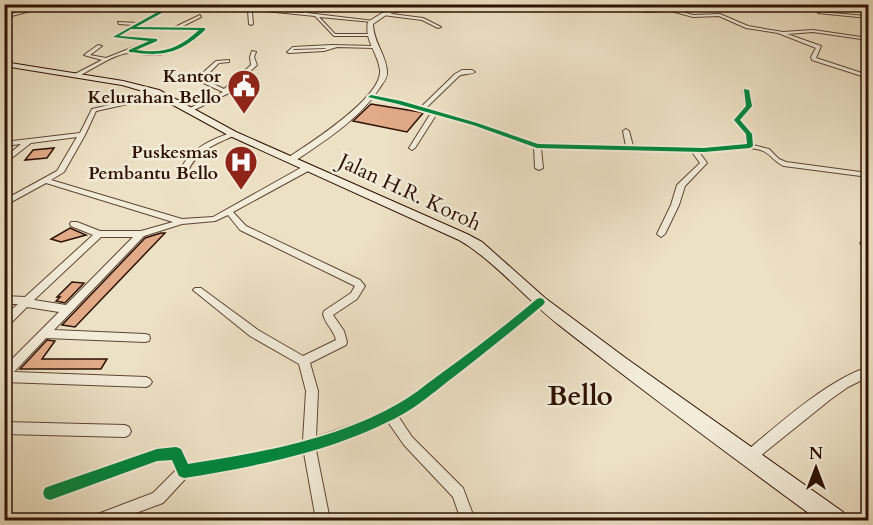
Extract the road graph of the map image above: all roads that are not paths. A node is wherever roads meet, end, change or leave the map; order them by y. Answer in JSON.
{"nodes":[{"id":1,"x":55,"y":4,"type":"edge"},
{"id":2,"x":103,"y":4,"type":"edge"},
{"id":3,"x":176,"y":4,"type":"edge"},
{"id":4,"x":314,"y":4,"type":"edge"},
{"id":5,"x":422,"y":4,"type":"edge"},
{"id":6,"x":481,"y":4,"type":"edge"},
{"id":7,"x":536,"y":4,"type":"edge"},
{"id":8,"x":561,"y":4,"type":"edge"},
{"id":9,"x":619,"y":4,"type":"edge"},
{"id":10,"x":856,"y":4,"type":"edge"},
{"id":11,"x":126,"y":5,"type":"edge"},
{"id":12,"x":4,"y":6,"type":"edge"},
{"id":13,"x":164,"y":10,"type":"junction"},
{"id":14,"x":28,"y":11,"type":"junction"},
{"id":15,"x":820,"y":13,"type":"dead end"},
{"id":16,"x":304,"y":14,"type":"junction"},
{"id":17,"x":384,"y":14,"type":"junction"},
{"id":18,"x":868,"y":14,"type":"edge"},
{"id":19,"x":200,"y":16,"type":"dead end"},
{"id":20,"x":317,"y":16,"type":"junction"},
{"id":21,"x":4,"y":17,"type":"edge"},
{"id":22,"x":372,"y":21,"type":"junction"},
{"id":23,"x":119,"y":22,"type":"dead end"},
{"id":24,"x":251,"y":24,"type":"dead end"},
{"id":25,"x":138,"y":25,"type":"junction"},
{"id":26,"x":439,"y":27,"type":"dead end"},
{"id":27,"x":131,"y":28,"type":"junction"},
{"id":28,"x":173,"y":30,"type":"junction"},
{"id":29,"x":781,"y":32,"type":"junction"},
{"id":30,"x":166,"y":34,"type":"dead end"},
{"id":31,"x":369,"y":35,"type":"junction"},
{"id":32,"x":868,"y":39,"type":"edge"},
{"id":33,"x":100,"y":46,"type":"dead end"},
{"id":34,"x":337,"y":46,"type":"junction"},
{"id":35,"x":374,"y":47,"type":"junction"},
{"id":36,"x":131,"y":51,"type":"junction"},
{"id":37,"x":254,"y":52,"type":"dead end"},
{"id":38,"x":106,"y":60,"type":"junction"},
{"id":39,"x":227,"y":61,"type":"dead end"},
{"id":40,"x":4,"y":64,"type":"edge"},
{"id":41,"x":472,"y":72,"type":"dead end"},
{"id":42,"x":77,"y":75,"type":"junction"},
{"id":43,"x":868,"y":77,"type":"edge"},
{"id":44,"x":226,"y":90,"type":"junction"},
{"id":45,"x":746,"y":90,"type":"dead end"},
{"id":46,"x":162,"y":95,"type":"junction"},
{"id":47,"x":370,"y":98,"type":"junction"},
{"id":48,"x":422,"y":109,"type":"junction"},
{"id":49,"x":190,"y":110,"type":"junction"},
{"id":50,"x":434,"y":113,"type":"junction"},
{"id":51,"x":626,"y":131,"type":"dead end"},
{"id":52,"x":233,"y":134,"type":"junction"},
{"id":53,"x":82,"y":135,"type":"junction"},
{"id":54,"x":30,"y":140,"type":"junction"},
{"id":55,"x":4,"y":144,"type":"edge"},
{"id":56,"x":537,"y":146,"type":"junction"},
{"id":57,"x":412,"y":147,"type":"dead end"},
{"id":58,"x":750,"y":147,"type":"junction"},
{"id":59,"x":630,"y":148,"type":"junction"},
{"id":60,"x":693,"y":149,"type":"junction"},
{"id":61,"x":292,"y":159,"type":"junction"},
{"id":62,"x":4,"y":162,"type":"edge"},
{"id":63,"x":307,"y":168,"type":"junction"},
{"id":64,"x":539,"y":168,"type":"dead end"},
{"id":65,"x":184,"y":170,"type":"dead end"},
{"id":66,"x":868,"y":175,"type":"edge"},
{"id":67,"x":45,"y":181,"type":"junction"},
{"id":68,"x":4,"y":204,"type":"edge"},
{"id":69,"x":229,"y":212,"type":"junction"},
{"id":70,"x":182,"y":222,"type":"junction"},
{"id":71,"x":74,"y":224,"type":"dead end"},
{"id":72,"x":99,"y":234,"type":"junction"},
{"id":73,"x":141,"y":234,"type":"junction"},
{"id":74,"x":661,"y":234,"type":"dead end"},
{"id":75,"x":198,"y":290,"type":"dead end"},
{"id":76,"x":4,"y":300,"type":"edge"},
{"id":77,"x":28,"y":302,"type":"junction"},
{"id":78,"x":540,"y":302,"type":"junction"},
{"id":79,"x":68,"y":309,"type":"junction"},
{"id":80,"x":4,"y":323,"type":"edge"},
{"id":81,"x":44,"y":334,"type":"junction"},
{"id":82,"x":145,"y":338,"type":"dead end"},
{"id":83,"x":303,"y":361,"type":"junction"},
{"id":84,"x":868,"y":372,"type":"edge"},
{"id":85,"x":4,"y":376,"type":"edge"},
{"id":86,"x":146,"y":382,"type":"dead end"},
{"id":87,"x":390,"y":415,"type":"junction"},
{"id":88,"x":4,"y":428,"type":"edge"},
{"id":89,"x":125,"y":431,"type":"dead end"},
{"id":90,"x":309,"y":446,"type":"junction"},
{"id":91,"x":749,"y":457,"type":"junction"},
{"id":92,"x":184,"y":471,"type":"junction"},
{"id":93,"x":50,"y":493,"type":"dead end"},
{"id":94,"x":100,"y":520,"type":"edge"},
{"id":95,"x":323,"y":520,"type":"edge"},
{"id":96,"x":468,"y":520,"type":"edge"},
{"id":97,"x":835,"y":520,"type":"edge"}],
"edges":[{"from":1,"to":14,"type":"street"},
{"from":2,"to":11,"type":"street"},
{"from":3,"to":13,"type":"street"},
{"from":4,"to":16,"type":"street"},
{"from":5,"to":17,"type":"street"},
{"from":6,"to":7,"type":"street"},
{"from":8,"to":9,"type":"street"},
{"from":9,"to":29,"type":"street"},
{"from":10,"to":18,"type":"street"},
{"from":11,"to":13,"type":"street"},
{"from":12,"to":14,"type":"street"},
{"from":13,"to":25,"type":"street"},
{"from":14,"to":21,"type":"street"},
{"from":15,"to":18,"type":"street"},
{"from":16,"to":20,"type":"street"},
{"from":16,"to":24,"type":"street"},
{"from":17,"to":22,"type":"street"},
{"from":17,"to":26,"type":"street"},
{"from":19,"to":28,"type":"street"},
{"from":20,"to":22,"type":"street"},
{"from":20,"to":31,"type":"street"},
{"from":22,"to":31,"type":"street"},
{"from":23,"to":25,"type":"street"},
{"from":25,"to":27,"type":"street"},
{"from":27,"to":28,"type":"street"},
{"from":27,"to":36,"type":"street"},
{"from":28,"to":30,"type":"street"},
{"from":28,"to":36,"type":"street"},
{"from":29,"to":32,"type":"street"},
{"from":29,"to":43,"type":"street"},
{"from":31,"to":35,"type":"street"},
{"from":33,"to":38,"type":"street"},
{"from":34,"to":34,"type":"street"},
{"from":34,"to":35,"type":"street"},
{"from":35,"to":47,"type":"street"},
{"from":36,"to":38,"type":"street"},
{"from":37,"to":44,"type":"street"},
{"from":38,"to":42,"type":"street"},
{"from":39,"to":44,"type":"street"},
{"from":40,"to":42,"type":"main road","name":"Jalan H.R. Koroh"},
{"from":41,"to":48,"type":"street"},
{"from":42,"to":46,"type":"main road","name":"Jalan H.R. Koroh"},
{"from":44,"to":49,"type":"street"},
{"from":45,"to":58,"type":"street"},
{"from":46,"to":49,"type":"main road","name":"Jalan H.R. Koroh"},
{"from":46,"to":53,"type":"street"},
{"from":47,"to":48,"type":"street"},
{"from":47,"to":61,"type":"street"},
{"from":48,"to":50,"type":"street"},
{"from":49,"to":52,"type":"main road","name":"Jalan H.R. Koroh"},
{"from":50,"to":56,"type":"street"},
{"from":50,"to":57,"type":"street"},
{"from":51,"to":59,"type":"street"},
{"from":52,"to":61,"type":"main road","name":"Jalan H.R. Koroh"},
{"from":52,"to":65,"type":"street"},
{"from":53,"to":54,"type":"street"},
{"from":53,"to":67,"type":"street"},
{"from":54,"to":55,"type":"street"},
{"from":54,"to":62,"type":"street"},
{"from":56,"to":59,"type":"street"},
{"from":56,"to":64,"type":"street"},
{"from":58,"to":60,"type":"street"},
{"from":58,"to":66,"type":"street"},
{"from":59,"to":60,"type":"street"},
{"from":60,"to":74,"type":"street"},
{"from":61,"to":63,"type":"main road","name":"Jalan H.R. Koroh"},
{"from":63,"to":69,"type":"street"},
{"from":63,"to":78,"type":"main road","name":"Jalan H.R. Koroh"},
{"from":67,"to":68,"type":"street"},
{"from":67,"to":70,"type":"street"},
{"from":69,"to":70,"type":"street"},
{"from":69,"to":83,"type":"street"},
{"from":70,"to":73,"type":"street"},
{"from":71,"to":72,"type":"street"},
{"from":72,"to":73,"type":"street"},
{"from":72,"to":77,"type":"street"},
{"from":73,"to":79,"type":"street"},
{"from":75,"to":83,"type":"street"},
{"from":76,"to":77,"type":"street"},
{"from":77,"to":79,"type":"street"},
{"from":77,"to":80,"type":"street"},
{"from":78,"to":87,"type":"street"},
{"from":78,"to":91,"type":"main road","name":"Jalan H.R. Koroh"},
{"from":79,"to":81,"type":"street"},
{"from":81,"to":82,"type":"street"},
{"from":81,"to":85,"type":"street"},
{"from":83,"to":90,"type":"street"},
{"from":84,"to":91,"type":"street"},
{"from":85,"to":86,"type":"street"},
{"from":87,"to":90,"type":"street"},
{"from":87,"to":96,"type":"street"},
{"from":88,"to":89,"type":"street"},
{"from":90,"to":92,"type":"street"},
{"from":90,"to":95,"type":"street"},
{"from":91,"to":97,"type":"main road","name":"Jalan H.R. Koroh"},
{"from":92,"to":93,"type":"street"},
{"from":92,"to":94,"type":"street"}]}
